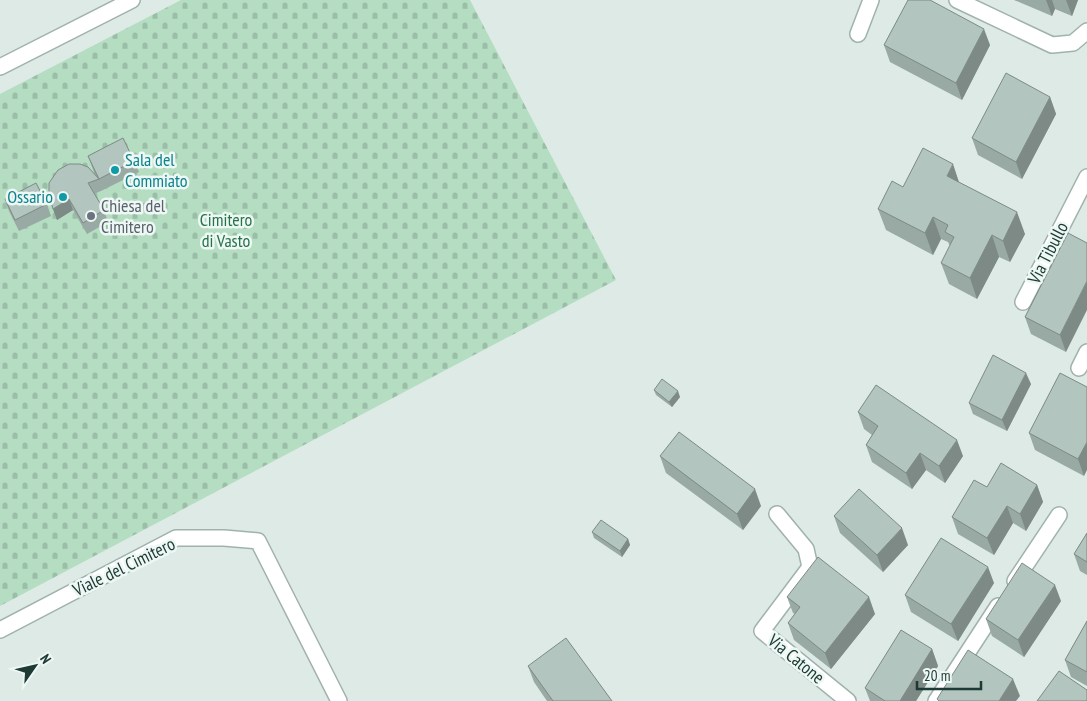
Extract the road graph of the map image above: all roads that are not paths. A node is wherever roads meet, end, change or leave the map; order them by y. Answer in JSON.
{"nodes":[{"id":1,"x":132,"y":0,"type":"edge"},
{"id":2,"x":870,"y":0,"type":"edge"},
{"id":3,"x":957,"y":0,"type":"edge"},
{"id":4,"x":105,"y":6,"type":"edge"},
{"id":5,"x":1087,"y":31,"type":"edge"},
{"id":6,"x":858,"y":34,"type":"dead end"},
{"id":7,"x":0,"y":67,"type":"edge"},
{"id":8,"x":1087,"y":177,"type":"edge"},
{"id":9,"x":1023,"y":302,"type":"dead end"},
{"id":10,"x":1087,"y":352,"type":"edge"},
{"id":11,"x":1079,"y":368,"type":"dead end"},
{"id":12,"x":777,"y":514,"type":"dead end"},
{"id":13,"x":1059,"y":515,"type":"dead end"},
{"id":14,"x":0,"y":630,"type":"edge"},
{"id":15,"x":339,"y":701,"type":"edge"},
{"id":16,"x":848,"y":701,"type":"edge"},
{"id":17,"x":936,"y":701,"type":"edge"}],
"edges":[{"from":1,"to":4,"type":"street"},
{"from":2,"to":6,"type":"street"},
{"from":3,"to":5,"type":"street"},
{"from":4,"to":7,"type":"street"},
{"from":8,"to":9,"type":"street","name":"Via Tibullo"},
{"from":10,"to":11,"type":"street"},
{"from":12,"to":16,"type":"street","name":"Via Catone"},
{"from":13,"to":17,"type":"street"},
{"from":14,"to":15,"type":"street","name":"Viale del Cimitero"}]}
